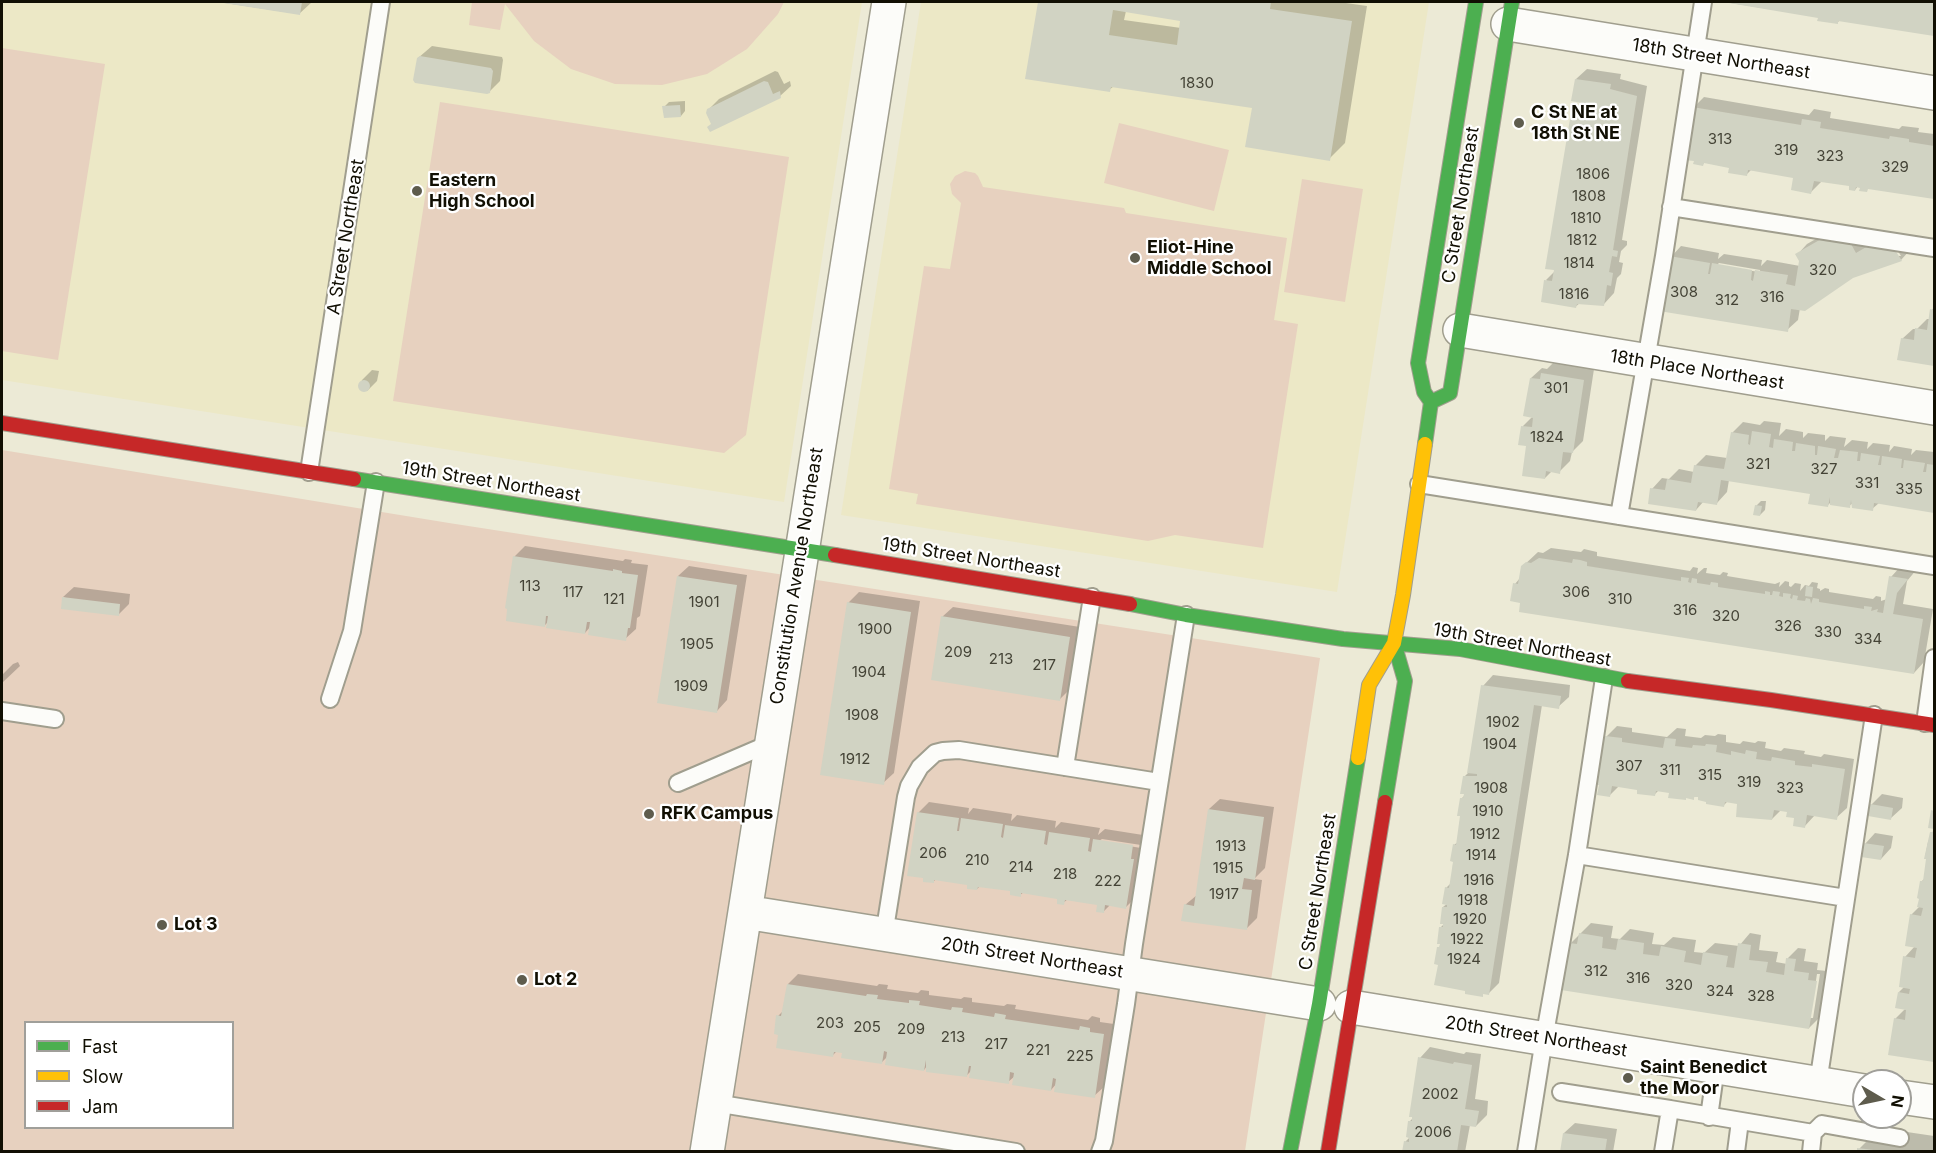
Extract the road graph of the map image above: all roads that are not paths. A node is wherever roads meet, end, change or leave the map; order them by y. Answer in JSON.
{"nodes":[{"id":1,"x":381,"y":2,"type":"edge"},
{"id":2,"x":889,"y":2,"type":"edge"},
{"id":3,"x":1476,"y":2,"type":"edge"},
{"id":4,"x":1703,"y":2,"type":"edge"},
{"id":5,"x":1510,"y":13,"type":"edge"},
{"id":6,"x":1694,"y":55,"type":"junction"},
{"id":7,"x":1935,"y":93,"type":"edge"},
{"id":8,"x":1671,"y":207,"type":"junction"},
{"id":9,"x":1935,"y":249,"type":"edge"},
{"id":10,"x":1460,"y":330,"type":"junction"},
{"id":11,"x":1646,"y":361,"type":"junction"},
{"id":12,"x":1431,"y":402,"type":"junction"},
{"id":13,"x":1935,"y":408,"type":"edge"},
{"id":14,"x":2,"y":423,"type":"edge"},
{"id":15,"x":309,"y":472,"type":"junction"},
{"id":16,"x":376,"y":483,"type":"junction"},
{"id":17,"x":1419,"y":484,"type":"junction"},
{"id":18,"x":1619,"y":516,"type":"junction"},
{"id":19,"x":802,"y":549,"type":"junction"},
{"id":20,"x":1935,"y":566,"type":"edge"},
{"id":21,"x":1092,"y":597,"type":"junction"},
{"id":22,"x":1186,"y":615,"type":"junction"},
{"id":23,"x":1394,"y":643,"type":"junction"},
{"id":24,"x":1935,"y":658,"type":"edge"},
{"id":25,"x":1604,"y":678,"type":"junction"},
{"id":26,"x":330,"y":699,"type":"dead end"},
{"id":27,"x":2,"y":711,"type":"edge"},
{"id":28,"x":1874,"y":715,"type":"junction"},
{"id":29,"x":55,"y":719,"type":"dead end"},
{"id":30,"x":1930,"y":724,"type":"edge"},
{"id":31,"x":771,"y":743,"type":"junction"},
{"id":32,"x":1065,"y":767,"type":"junction"},
{"id":33,"x":1159,"y":782,"type":"junction"},
{"id":34,"x":678,"y":783,"type":"dead end"},
{"id":35,"x":1577,"y":855,"type":"junction"},
{"id":36,"x":1846,"y":898,"type":"junction"},
{"id":37,"x":745,"y":912,"type":"junction"},
{"id":38,"x":884,"y":935,"type":"junction"},
{"id":39,"x":1130,"y":973,"type":"junction"},
{"id":40,"x":1319,"y":1004,"type":"junction"},
{"id":41,"x":1351,"y":1007,"type":"junction"},
{"id":42,"x":1544,"y":1039,"type":"junction"},
{"id":43,"x":1716,"y":1067,"type":"junction"},
{"id":44,"x":1818,"y":1083,"type":"junction"},
{"id":45,"x":1852,"y":1089,"type":"edge"},
{"id":46,"x":1561,"y":1092,"type":"dead end"},
{"id":47,"x":1912,"y":1099,"type":"edge"},
{"id":48,"x":1935,"y":1102,"type":"edge"},
{"id":49,"x":715,"y":1103,"type":"junction"},
{"id":50,"x":1670,"y":1109,"type":"junction"},
{"id":51,"x":1709,"y":1117,"type":"junction"},
{"id":52,"x":1740,"y":1121,"type":"junction"},
{"id":53,"x":1813,"y":1133,"type":"junction"},
{"id":54,"x":1900,"y":1138,"type":"dead end"},
{"id":55,"x":707,"y":1152,"type":"edge"},
{"id":56,"x":1016,"y":1152,"type":"edge"},
{"id":57,"x":1100,"y":1152,"type":"edge"},
{"id":58,"x":1290,"y":1152,"type":"edge"},
{"id":59,"x":1328,"y":1152,"type":"edge"},
{"id":60,"x":1526,"y":1152,"type":"edge"},
{"id":61,"x":1663,"y":1152,"type":"edge"},
{"id":62,"x":1736,"y":1152,"type":"edge"},
{"id":63,"x":1811,"y":1152,"type":"edge"}],
"edges":[{"from":1,"to":15,"type":"lane","name":"A Street Northeast"},
{"from":2,"to":19,"type":"street","name":"Constitution Avenue Northeast"},
{"from":3,"to":12,"type":"main road","name":"C Street Northeast"},
{"from":4,"to":6,"type":"lane"},
{"from":5,"to":6,"type":"street","name":"18th Street Northeast"},
{"from":5,"to":10,"type":"main road","name":"C Street Northeast"},
{"from":6,"to":7,"type":"street","name":"18th Street Northeast"},
{"from":6,"to":8,"type":"lane"},
{"from":8,"to":9,"type":"lane"},
{"from":8,"to":11,"type":"lane"},
{"from":10,"to":11,"type":"street","name":"18th Place Northeast"},
{"from":10,"to":12,"type":"main road","name":"C Street Northeast"},
{"from":11,"to":13,"type":"street","name":"18th Place Northeast"},
{"from":11,"to":18,"type":"lane"},
{"from":12,"to":17,"type":"main road","name":"C Street Northeast"},
{"from":14,"to":15,"type":"main road","name":"19th Street Northeast"},
{"from":15,"to":16,"type":"main road","name":"19th Street Northeast"},
{"from":16,"to":19,"type":"main road","name":"19th Street Northeast"},
{"from":16,"to":26,"type":"lane"},
{"from":17,"to":18,"type":"lane"},
{"from":17,"to":23,"type":"main road","name":"C Street Northeast"},
{"from":18,"to":20,"type":"lane"},
{"from":19,"to":21,"type":"main road","name":"19th Street Northeast"},
{"from":19,"to":31,"type":"street","name":"Constitution Avenue Northeast"},
{"from":21,"to":22,"type":"main road","name":"19th Street Northeast"},
{"from":21,"to":32,"type":"lane"},
{"from":22,"to":23,"type":"main road","name":"19th Street Northeast"},
{"from":22,"to":33,"type":"lane"},
{"from":23,"to":25,"type":"main road","name":"19th Street Northeast"},
{"from":23,"to":40,"type":"main road","name":"C Street Northeast"},
{"from":23,"to":41,"type":"main road","name":"C Street Northeast"},
{"from":24,"to":30,"type":"lane"},
{"from":25,"to":28,"type":"main road","name":"19th Street Northeast"},
{"from":25,"to":35,"type":"lane"},
{"from":27,"to":29,"type":"lane"},
{"from":28,"to":30,"type":"main road","name":"19th Street Northeast"},
{"from":28,"to":36,"type":"lane"},
{"from":31,"to":34,"type":"lane"},
{"from":31,"to":37,"type":"street","name":"Constitution Avenue Northeast"},
{"from":32,"to":33,"type":"lane"},
{"from":32,"to":38,"type":"lane"},
{"from":33,"to":39,"type":"lane"},
{"from":35,"to":36,"type":"lane"},
{"from":35,"to":42,"type":"lane"},
{"from":36,"to":44,"type":"lane"},
{"from":37,"to":38,"type":"street","name":"20th Street Northeast"},
{"from":37,"to":49,"type":"street","name":"Constitution Avenue Northeast"},
{"from":38,"to":39,"type":"street","name":"20th Street Northeast"},
{"from":39,"to":40,"type":"street","name":"20th Street Northeast"},
{"from":39,"to":57,"type":"lane"},
{"from":40,"to":58,"type":"main road","name":"C Street Northeast"},
{"from":41,"to":42,"type":"street","name":"20th Street Northeast"},
{"from":41,"to":59,"type":"main road","name":"C Street Northeast"},
{"from":42,"to":43,"type":"street","name":"20th Street Northeast"},
{"from":42,"to":60,"type":"lane"},
{"from":43,"to":44,"type":"street","name":"20th Street Northeast"},
{"from":43,"to":51,"type":"lane"},
{"from":44,"to":45,"type":"street","name":"20th Street Northeast"},
{"from":46,"to":50,"type":"lane"},
{"from":47,"to":48,"type":"street"},
{"from":49,"to":55,"type":"street","name":"Constitution Avenue Northeast"},
{"from":49,"to":56,"type":"lane"},
{"from":50,"to":51,"type":"lane"},
{"from":50,"to":61,"type":"lane"},
{"from":51,"to":52,"type":"lane"},
{"from":52,"to":53,"type":"lane"},
{"from":52,"to":62,"type":"lane"},
{"from":53,"to":54,"type":"lane"},
{"from":53,"to":63,"type":"lane"}]}
